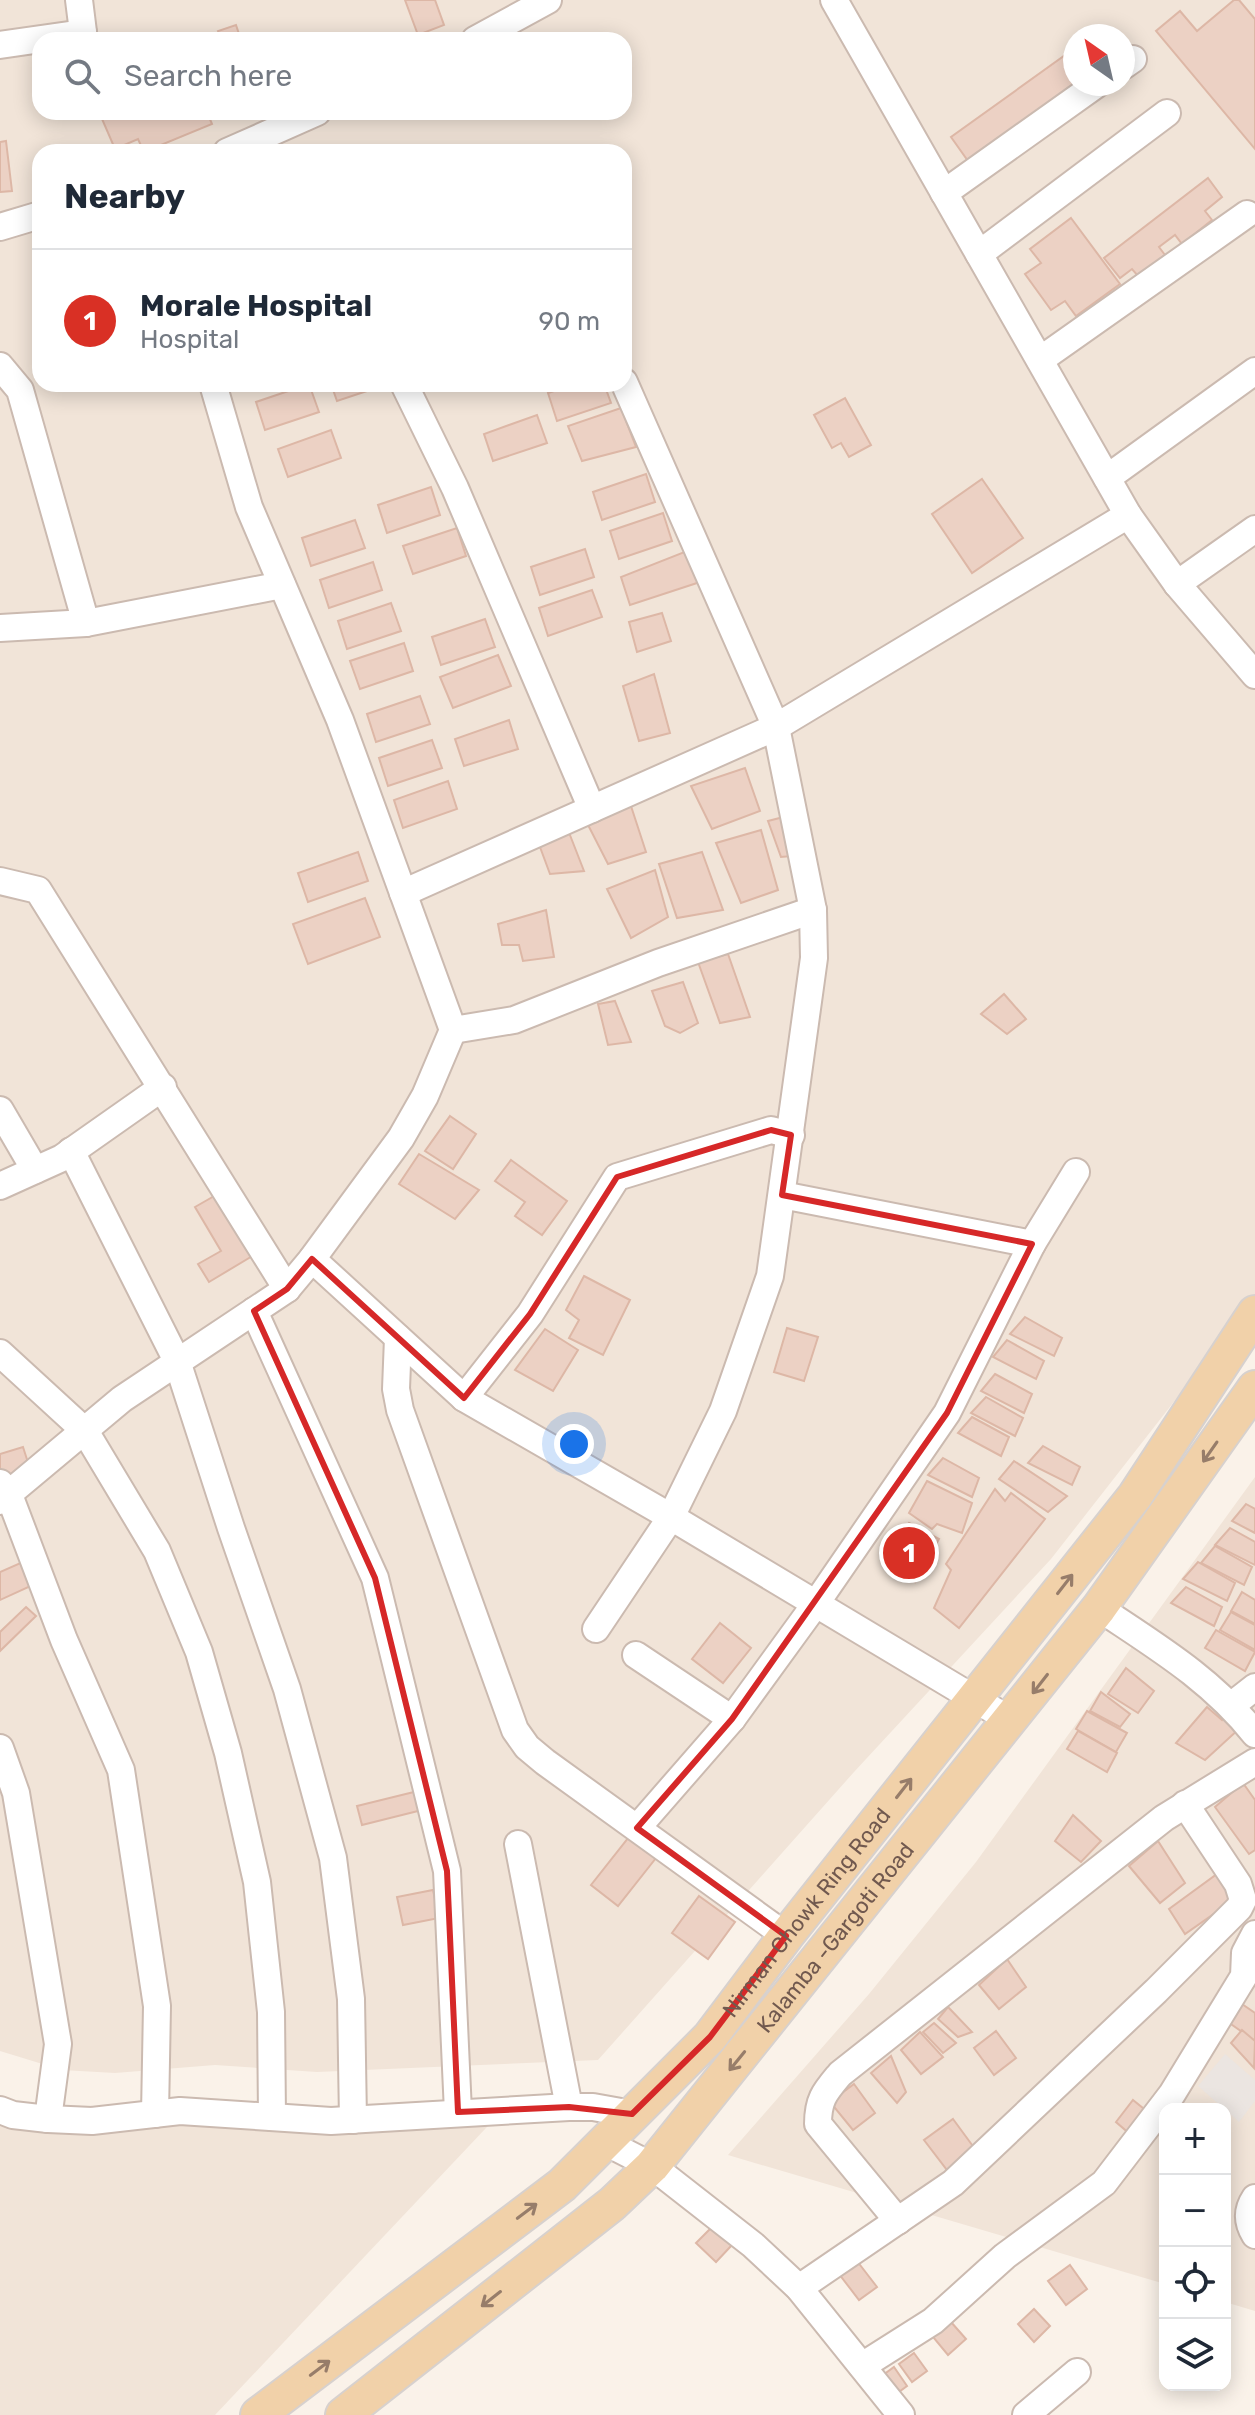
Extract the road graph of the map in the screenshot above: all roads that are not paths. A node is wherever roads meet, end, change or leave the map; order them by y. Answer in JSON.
{"nodes":[{"id":1,"x":79,"y":0,"type":"edge"},
{"id":2,"x":834,"y":0,"type":"edge"},
{"id":3,"x":533,"y":4,"type":"edge"},
{"id":4,"x":83,"y":32,"type":"edge"},
{"id":5,"x":489,"y":32,"type":"edge"},
{"id":6,"x":32,"y":42,"type":"edge"},
{"id":7,"x":0,"y":45,"type":"edge"},
{"id":8,"x":1080,"y":96,"type":"edge"},
{"id":9,"x":1167,"y":113,"type":"dead end"},
{"id":10,"x":299,"y":120,"type":"edge"},
{"id":11,"x":245,"y":144,"type":"edge"},
{"id":12,"x":944,"y":193,"type":"junction"},
{"id":13,"x":1247,"y":214,"type":"dead end"},
{"id":14,"x":32,"y":217,"type":"edge"},
{"id":15,"x":0,"y":227,"type":"edge"},
{"id":16,"x":979,"y":254,"type":"junction"},
{"id":17,"x":1040,"y":360,"type":"junction"},
{"id":18,"x":0,"y":366,"type":"edge"},
{"id":19,"x":1255,"y":371,"type":"edge"},
{"id":20,"x":217,"y":392,"type":"edge"},
{"id":21,"x":408,"y":392,"type":"edge"},
{"id":22,"x":628,"y":392,"type":"edge"},
{"id":23,"x":1107,"y":478,"type":"junction"},
{"id":24,"x":1128,"y":515,"type":"junction"},
{"id":25,"x":1255,"y":529,"type":"edge"},
{"id":26,"x":1177,"y":584,"type":"junction"},
{"id":27,"x":282,"y":585,"type":"junction"},
{"id":28,"x":86,"y":623,"type":"junction"},
{"id":29,"x":0,"y":628,"type":"edge"},
{"id":30,"x":1255,"y":675,"type":"edge"},
{"id":31,"x":776,"y":727,"type":"junction"},
{"id":32,"x":592,"y":809,"type":"junction"},
{"id":33,"x":0,"y":881,"type":"edge"},
{"id":34,"x":403,"y":893,"type":"junction"},
{"id":35,"x":813,"y":910,"type":"junction"},
{"id":36,"x":453,"y":1030,"type":"junction"},
{"id":37,"x":163,"y":1087,"type":"junction"},
{"id":38,"x":0,"y":1110,"type":"edge"},
{"id":39,"x":791,"y":1135,"type":"junction"},
{"id":40,"x":71,"y":1151,"type":"junction"},
{"id":41,"x":35,"y":1170,"type":"junction"},
{"id":42,"x":1076,"y":1172,"type":"dead end"},
{"id":43,"x":0,"y":1186,"type":"edge"},
{"id":44,"x":782,"y":1195,"type":"junction"},
{"id":45,"x":1032,"y":1244,"type":"junction"},
{"id":46,"x":312,"y":1259,"type":"junction"},
{"id":47,"x":287,"y":1289,"type":"junction"},
{"id":48,"x":254,"y":1311,"type":"junction"},
{"id":49,"x":1255,"y":1313,"type":"edge"},
{"id":50,"x":398,"y":1338,"type":"junction"},
{"id":51,"x":0,"y":1353,"type":"edge"},
{"id":52,"x":177,"y":1361,"type":"junction"},
{"id":53,"x":1255,"y":1388,"type":"edge"},
{"id":54,"x":464,"y":1398,"type":"junction"},
{"id":55,"x":1245,"y":1422,"type":"edge"},
{"id":56,"x":85,"y":1431,"type":"junction"},
{"id":57,"x":3,"y":1492,"type":"edge"},
{"id":58,"x":671,"y":1517,"type":"junction"},
{"id":59,"x":817,"y":1602,"type":"junction"},
{"id":60,"x":1099,"y":1608,"type":"junction"},
{"id":61,"x":596,"y":1629,"type":"dead end"},
{"id":62,"x":636,"y":1655,"type":"dead end"},
{"id":63,"x":1255,"y":1687,"type":"edge"},
{"id":64,"x":975,"y":1698,"type":"junction"},
{"id":65,"x":1232,"y":1705,"type":"junction"},
{"id":66,"x":732,"y":1719,"type":"junction"},
{"id":67,"x":1010,"y":1720,"type":"junction"},
{"id":68,"x":1255,"y":1734,"type":"edge"},
{"id":69,"x":0,"y":1748,"type":"edge"},
{"id":70,"x":1255,"y":1762,"type":"edge"},
{"id":71,"x":1185,"y":1804,"type":"junction"},
{"id":72,"x":637,"y":1828,"type":"junction"},
{"id":73,"x":518,"y":1844,"type":"dead end"},
{"id":74,"x":1249,"y":1907,"type":"edge"},
{"id":75,"x":1255,"y":1934,"type":"edge"},
{"id":76,"x":786,"y":1936,"type":"junction"},
{"id":77,"x":569,"y":2107,"type":"junction"},
{"id":78,"x":0,"y":2110,"type":"edge"},
{"id":79,"x":458,"y":2112,"type":"junction"},
{"id":80,"x":155,"y":2114,"type":"junction"},
{"id":81,"x":632,"y":2114,"type":"junction"},
{"id":82,"x":272,"y":2117,"type":"junction"},
{"id":83,"x":48,"y":2119,"type":"junction"},
{"id":84,"x":353,"y":2120,"type":"junction"},
{"id":85,"x":605,"y":2142,"type":"junction"},
{"id":86,"x":652,"y":2166,"type":"junction"},
{"id":87,"x":1255,"y":2198,"type":"edge"},
{"id":88,"x":898,"y":2221,"type":"junction"},
{"id":89,"x":1255,"y":2235,"type":"edge"},
{"id":90,"x":799,"y":2288,"type":"junction"},
{"id":91,"x":862,"y":2366,"type":"junction"},
{"id":92,"x":1077,"y":2372,"type":"dead end"},
{"id":93,"x":258,"y":2415,"type":"edge"},
{"id":94,"x":343,"y":2415,"type":"edge"},
{"id":95,"x":901,"y":2415,"type":"edge"},
{"id":96,"x":1026,"y":2415,"type":"edge"}],
"edges":[{"from":1,"to":4,"type":"street"},
{"from":2,"to":12,"type":"street"},
{"from":3,"to":5,"type":"street"},
{"from":6,"to":7,"type":"street"},
{"from":8,"to":12,"type":"street"},
{"from":9,"to":16,"type":"street"},
{"from":10,"to":11,"type":"street"},
{"from":12,"to":16,"type":"street"},
{"from":13,"to":17,"type":"street"},
{"from":14,"to":15,"type":"street"},
{"from":16,"to":17,"type":"street"},
{"from":17,"to":23,"type":"street"},
{"from":18,"to":28,"type":"street"},
{"from":19,"to":23,"type":"street"},
{"from":20,"to":27,"type":"street"},
{"from":21,"to":32,"type":"street"},
{"from":22,"to":31,"type":"street"},
{"from":23,"to":24,"type":"street"},
{"from":24,"to":26,"type":"street"},
{"from":24,"to":31,"type":"street"},
{"from":25,"to":26,"type":"street"},
{"from":26,"to":30,"type":"street"},
{"from":27,"to":28,"type":"street"},
{"from":27,"to":34,"type":"street"},
{"from":28,"to":29,"type":"street"},
{"from":31,"to":32,"type":"street"},
{"from":31,"to":35,"type":"street"},
{"from":32,"to":34,"type":"street"},
{"from":33,"to":37,"type":"street"},
{"from":34,"to":36,"type":"street"},
{"from":35,"to":36,"type":"street"},
{"from":35,"to":39,"type":"street"},
{"from":36,"to":46,"type":"street"},
{"from":37,"to":40,"type":"street"},
{"from":37,"to":47,"type":"street"},
{"from":38,"to":41,"type":"street"},
{"from":39,"to":44,"type":"street"},
{"from":39,"to":54,"type":"street"},
{"from":40,"to":41,"type":"street"},
{"from":40,"to":52,"type":"street"},
{"from":41,"to":43,"type":"street"},
{"from":42,"to":45,"type":"street"},
{"from":44,"to":45,"type":"street"},
{"from":44,"to":58,"type":"street"},
{"from":45,"to":59,"type":"street"},
{"from":46,"to":47,"type":"street"},
{"from":46,"to":50,"type":"street"},
{"from":47,"to":48,"type":"street"},
{"from":48,"to":52,"type":"street"},
{"from":48,"to":79,"type":"street"},
{"from":64,"to":49,"type":"main road","name":"Nirman Chowk Ring Road","one_way":true},
{"from":50,"to":54,"type":"street"},
{"from":50,"to":72,"type":"street"},
{"from":51,"to":56,"type":"street"},
{"from":52,"to":56,"type":"street"},
{"from":52,"to":84,"type":"street"},
{"from":53,"to":55,"type":"main road","name":"Kalamba -Gargoti Road"},
{"from":54,"to":58,"type":"street"},
{"from":55,"to":60,"type":"main road","name":"Kalamba -Gargoti Road","one_way":true},
{"from":56,"to":57,"type":"street"},
{"from":56,"to":82,"type":"street"},
{"from":57,"to":80,"type":"street"},
{"from":58,"to":59,"type":"street"},
{"from":58,"to":61,"type":"street"},
{"from":59,"to":64,"type":"street"},
{"from":59,"to":66,"type":"street"},
{"from":60,"to":65,"type":"street"},
{"from":60,"to":67,"type":"main road","name":"Kalamba -Gargoti Road","one_way":true},
{"from":62,"to":66,"type":"street"},
{"from":63,"to":65,"type":"street"},
{"from":64,"to":67,"type":"street"},
{"from":76,"to":64,"type":"main road","name":"Nirman Chowk Ring Road","one_way":true},
{"from":65,"to":68,"type":"street"},
{"from":66,"to":72,"type":"street"},
{"from":67,"to":86,"type":"main road","name":"Kalamba -Gargoti Road","one_way":true},
{"from":69,"to":83,"type":"street"},
{"from":70,"to":71,"type":"street"},
{"from":71,"to":74,"type":"street"},
{"from":71,"to":88,"type":"street"},
{"from":72,"to":76,"type":"street"},
{"from":73,"to":77,"type":"street"},
{"from":74,"to":88,"type":"street"},
{"from":75,"to":91,"type":"street"},
{"from":76,"to":81,"type":"main road","name":"Nirman Chowk Ring Road"},
{"from":77,"to":79,"type":"street"},
{"from":77,"to":81,"type":"street"},
{"from":78,"to":83,"type":"street"},
{"from":79,"to":84,"type":"street"},
{"from":80,"to":82,"type":"street"},
{"from":80,"to":83,"type":"street"},
{"from":81,"to":85,"type":"main road","name":"Nirman Chowk Ring Road"},
{"from":82,"to":84,"type":"street"},
{"from":85,"to":86,"type":"street"},
{"from":93,"to":85,"type":"main road","name":"Nirman Chowk Ring Road","one_way":true},
{"from":86,"to":90,"type":"street"},
{"from":86,"to":94,"type":"main road","name":"Kalamba -Gargoti Road","one_way":true},
{"from":87,"to":89,"type":"street"},
{"from":88,"to":90,"type":"street"},
{"from":90,"to":91,"type":"street"},
{"from":91,"to":95,"type":"street"},
{"from":92,"to":96,"type":"street"}]}
